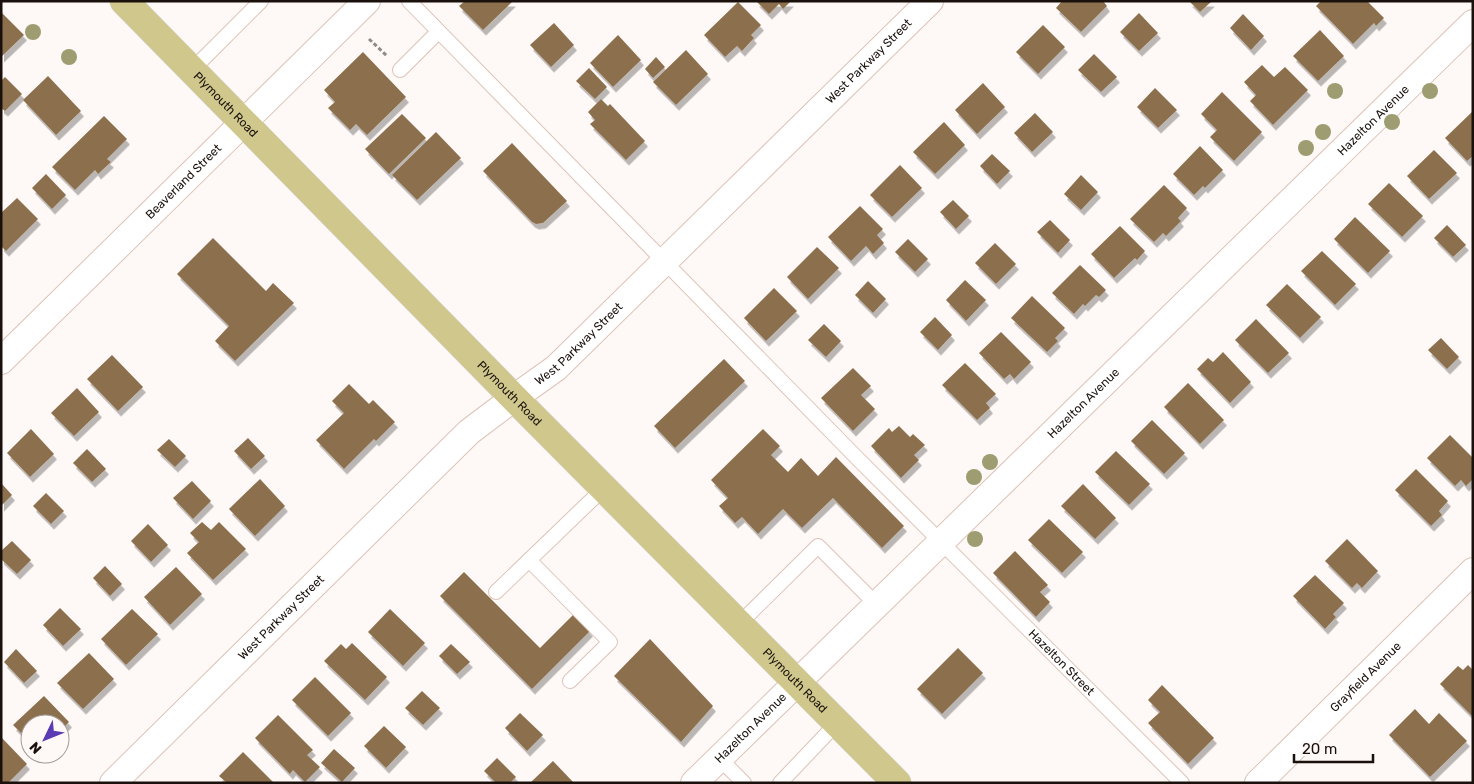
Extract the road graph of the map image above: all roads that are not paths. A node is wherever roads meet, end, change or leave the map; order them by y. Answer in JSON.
{"nodes":[{"id":1,"x":124,"y":1,"type":"edge"},
{"id":2,"x":261,"y":1,"type":"edge"},
{"id":3,"x":367,"y":1,"type":"edge"},
{"id":4,"x":409,"y":1,"type":"edge"},
{"id":5,"x":930,"y":1,"type":"edge"},
{"id":6,"x":1473,"y":23,"type":"edge"},
{"id":7,"x":438,"y":32,"type":"junction"},
{"id":8,"x":192,"y":70,"type":"junction"},
{"id":9,"x":400,"y":70,"type":"dead end"},
{"id":10,"x":243,"y":123,"type":"junction"},
{"id":11,"x":664,"y":263,"type":"junction"},
{"id":12,"x":1,"y":361,"type":"edge"},
{"id":13,"x":514,"y":398,"type":"junction"},
{"id":14,"x":604,"y":488,"type":"junction"},
{"id":15,"x":942,"y":542,"type":"junction"},
{"id":16,"x":530,"y":560,"type":"junction"},
{"id":17,"x":1473,"y":571,"type":"edge"},
{"id":18,"x":496,"y":592,"type":"dead end"},
{"id":19,"x":877,"y":605,"type":"junction"},
{"id":20,"x":739,"y":624,"type":"junction"},
{"id":21,"x":570,"y":681,"type":"dead end"},
{"id":22,"x":797,"y":682,"type":"junction"},
{"id":23,"x":837,"y":723,"type":"junction"},
{"id":24,"x":719,"y":758,"type":"junction"},
{"id":25,"x":113,"y":783,"type":"edge"},
{"id":26,"x":694,"y":783,"type":"edge"},
{"id":27,"x":744,"y":783,"type":"edge"},
{"id":28,"x":780,"y":783,"type":"edge"},
{"id":29,"x":897,"y":783,"type":"edge"},
{"id":30,"x":1182,"y":783,"type":"edge"},
{"id":31,"x":1258,"y":783,"type":"edge"}],
"edges":[{"from":1,"to":8,"type":"main road","name":"Plymouth Road"},
{"from":2,"to":8,"type":"lane"},
{"from":3,"to":10,"type":"street","name":"Beaverland Street"},
{"from":4,"to":7,"type":"lane","name":"Hazelton Street"},
{"from":5,"to":11,"type":"street","name":"West Parkway Street"},
{"from":6,"to":15,"type":"street","name":"Hazelton Avenue"},
{"from":7,"to":9,"type":"lane"},
{"from":7,"to":11,"type":"lane","name":"Hazelton Street"},
{"from":8,"to":10,"type":"main road","name":"Plymouth Road"},
{"from":10,"to":12,"type":"street","name":"Beaverland Street"},
{"from":10,"to":13,"type":"main road","name":"Plymouth Road"},
{"from":11,"to":13,"type":"street","name":"West Parkway Street"},
{"from":11,"to":15,"type":"lane","name":"Hazelton Street"},
{"from":13,"to":14,"type":"main road","name":"Plymouth Road"},
{"from":13,"to":25,"type":"street","name":"West Parkway Street"},
{"from":14,"to":16,"type":"lane"},
{"from":14,"to":20,"type":"main road","name":"Plymouth Road"},
{"from":15,"to":19,"type":"street","name":"Hazelton Avenue"},
{"from":15,"to":30,"type":"lane","name":"Hazelton Street"},
{"from":16,"to":18,"type":"lane"},
{"from":16,"to":21,"type":"lane"},
{"from":17,"to":31,"type":"street","name":"Grayfield Avenue"},
{"from":19,"to":20,"type":"lane"},
{"from":19,"to":22,"type":"street","name":"Hazelton Avenue"},
{"from":20,"to":22,"type":"main road","name":"Plymouth Road"},
{"from":22,"to":23,"type":"main road","name":"Plymouth Road"},
{"from":22,"to":24,"type":"street","name":"Hazelton Avenue"},
{"from":23,"to":28,"type":"lane"},
{"from":23,"to":29,"type":"main road","name":"Plymouth Road"},
{"from":24,"to":26,"type":"street","name":"Hazelton Avenue"},
{"from":24,"to":27,"type":"lane"}]}
